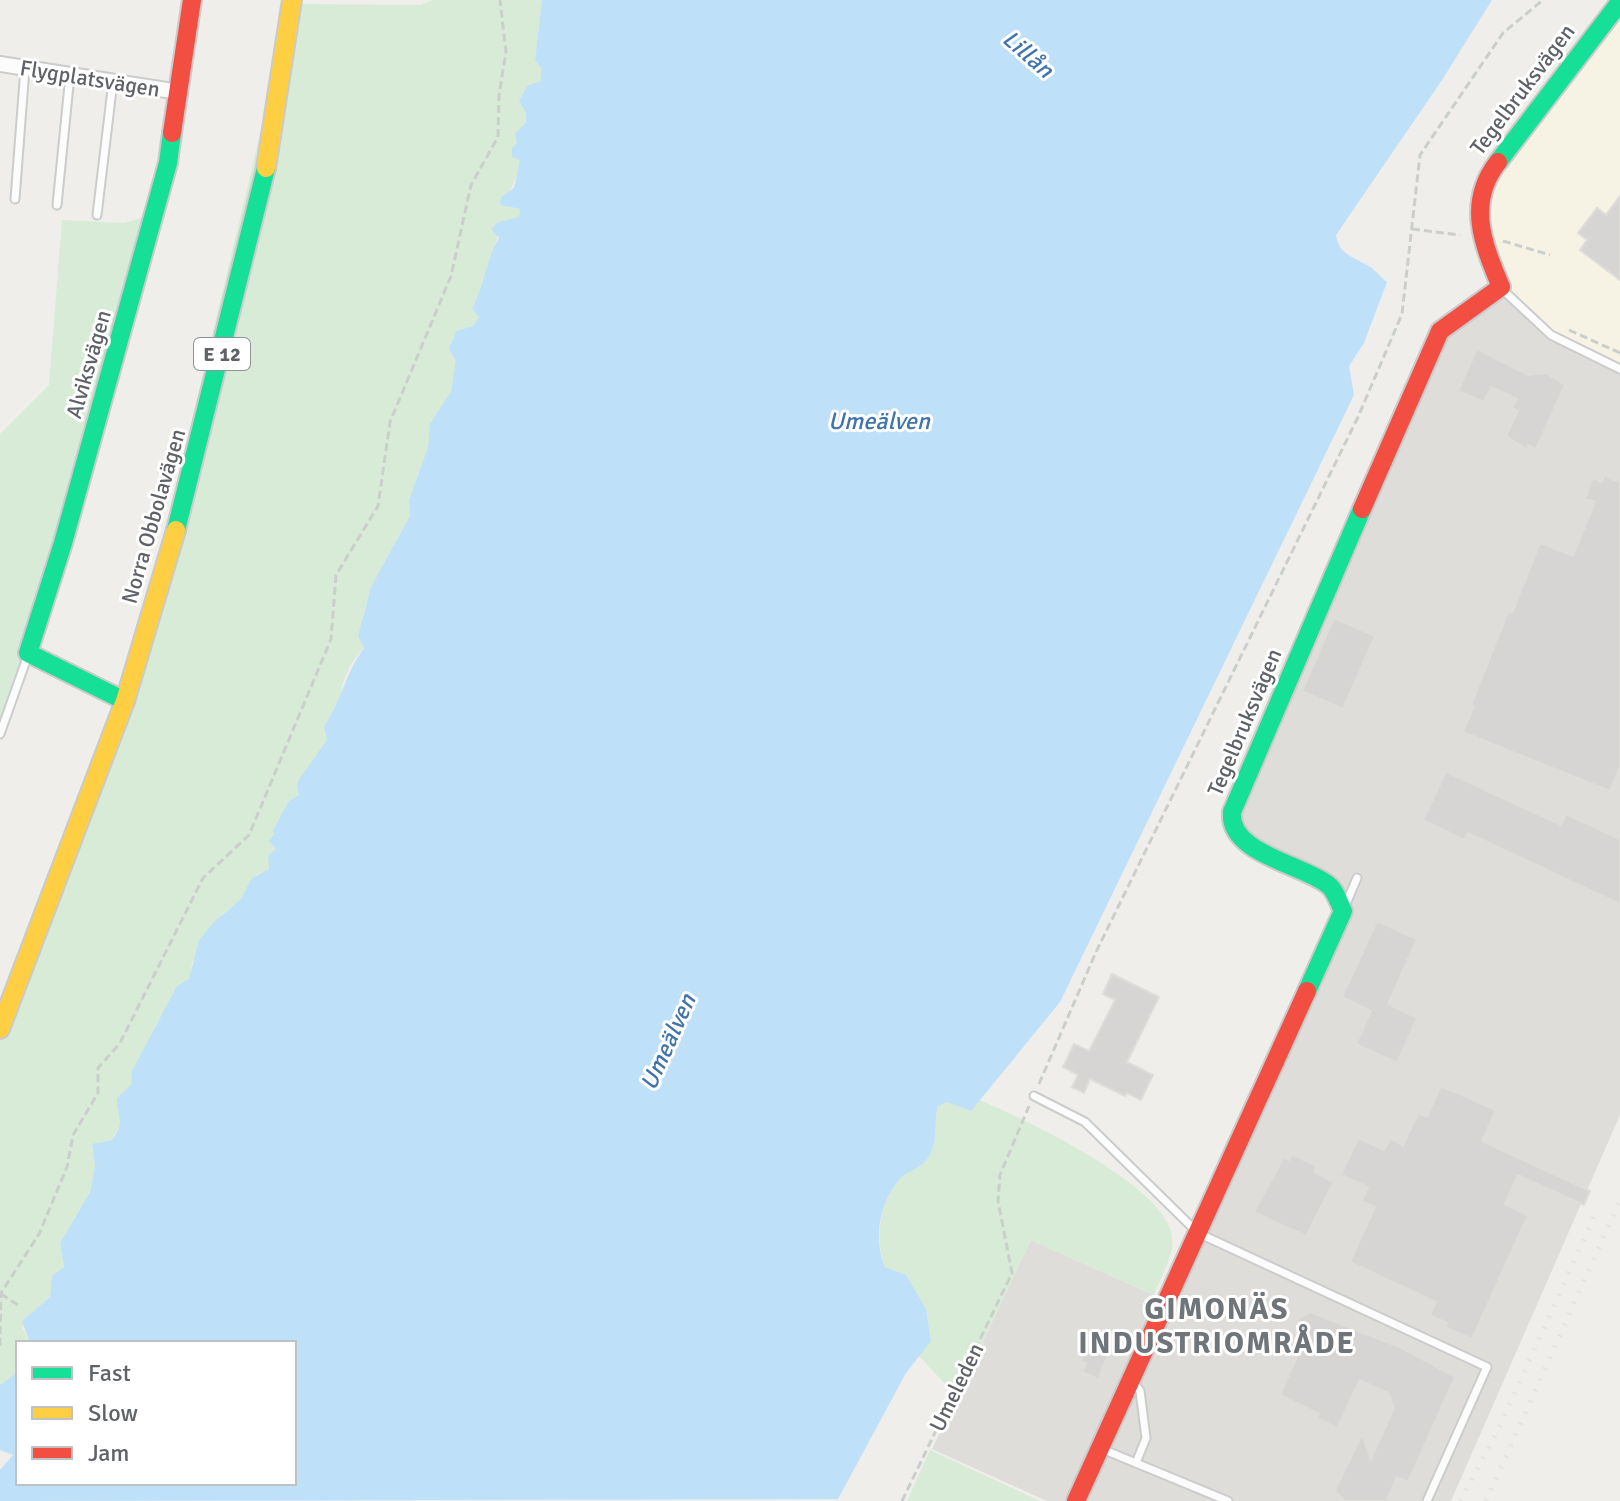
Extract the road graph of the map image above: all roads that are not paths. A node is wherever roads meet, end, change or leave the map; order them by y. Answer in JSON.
{"nodes":[{"id":1,"x":192,"y":0,"type":"edge"},
{"id":2,"x":292,"y":0,"type":"edge"},
{"id":3,"x":1620,"y":2,"type":"edge"},
{"id":4,"x":0,"y":64,"type":"edge"},
{"id":5,"x":25,"y":68,"type":"junction"},
{"id":6,"x":70,"y":75,"type":"junction"},
{"id":7,"x":113,"y":81,"type":"junction"},
{"id":8,"x":179,"y":92,"type":"junction"},
{"id":9,"x":15,"y":199,"type":"dead end"},
{"id":10,"x":57,"y":205,"type":"dead end"},
{"id":11,"x":97,"y":215,"type":"dead end"},
{"id":12,"x":1501,"y":287,"type":"junction"},
{"id":13,"x":1620,"y":369,"type":"edge"},
{"id":14,"x":28,"y":653,"type":"junction"},
{"id":15,"x":125,"y":701,"type":"junction"},
{"id":16,"x":0,"y":734,"type":"edge"},
{"id":17,"x":1357,"y":878,"type":"dead end"},
{"id":18,"x":1343,"y":911,"type":"junction"},
{"id":19,"x":0,"y":1029,"type":"edge"},
{"id":20,"x":1034,"y":1096,"type":"road end"},
{"id":21,"x":1198,"y":1233,"type":"junction"},
{"id":22,"x":1131,"y":1379,"type":"junction"},
{"id":23,"x":1100,"y":1448,"type":"junction"},
{"id":24,"x":1136,"y":1463,"type":"junction"},
{"id":25,"x":1076,"y":1501,"type":"edge"},
{"id":26,"x":1228,"y":1501,"type":"edge"},
{"id":27,"x":1427,"y":1501,"type":"edge"}],
"edges":[{"from":1,"to":8,"type":"main road","name":"Alviksvägen"},
{"from":2,"to":15,"type":"main road","name":"Norra Obbolavägen","number":"E 12"},
{"from":3,"to":12,"type":"main road","name":"Tegelbruksvägen"},
{"from":4,"to":5,"type":"street","name":"Flygplatsvägen"},
{"from":5,"to":6,"type":"street","name":"Flygplatsvägen"},
{"from":5,"to":9,"type":"lane"},
{"from":6,"to":7,"type":"street","name":"Flygplatsvägen"},
{"from":6,"to":10,"type":"lane"},
{"from":7,"to":8,"type":"street","name":"Flygplatsvägen"},
{"from":7,"to":11,"type":"lane"},
{"from":8,"to":14,"type":"main road","name":"Alviksvägen"},
{"from":12,"to":13,"type":"lane"},
{"from":12,"to":18,"type":"main road","name":"Tegelbruksvägen"},
{"from":14,"to":15,"type":"main road"},
{"from":14,"to":16,"type":"lane","name":"Alviksvägen"},
{"from":15,"to":19,"type":"main road","name":"Norra Obbolavägen","number":"E 12"},
{"from":17,"to":18,"type":"lane"},
{"from":18,"to":21,"type":"main road"},
{"from":20,"to":21,"type":"lane"},
{"from":21,"to":22,"type":"main road"},
{"from":21,"to":27,"type":"lane"},
{"from":22,"to":23,"type":"main road"},
{"from":22,"to":24,"type":"lane"},
{"from":23,"to":24,"type":"lane"},
{"from":23,"to":25,"type":"main road"},
{"from":24,"to":26,"type":"lane"}]}
